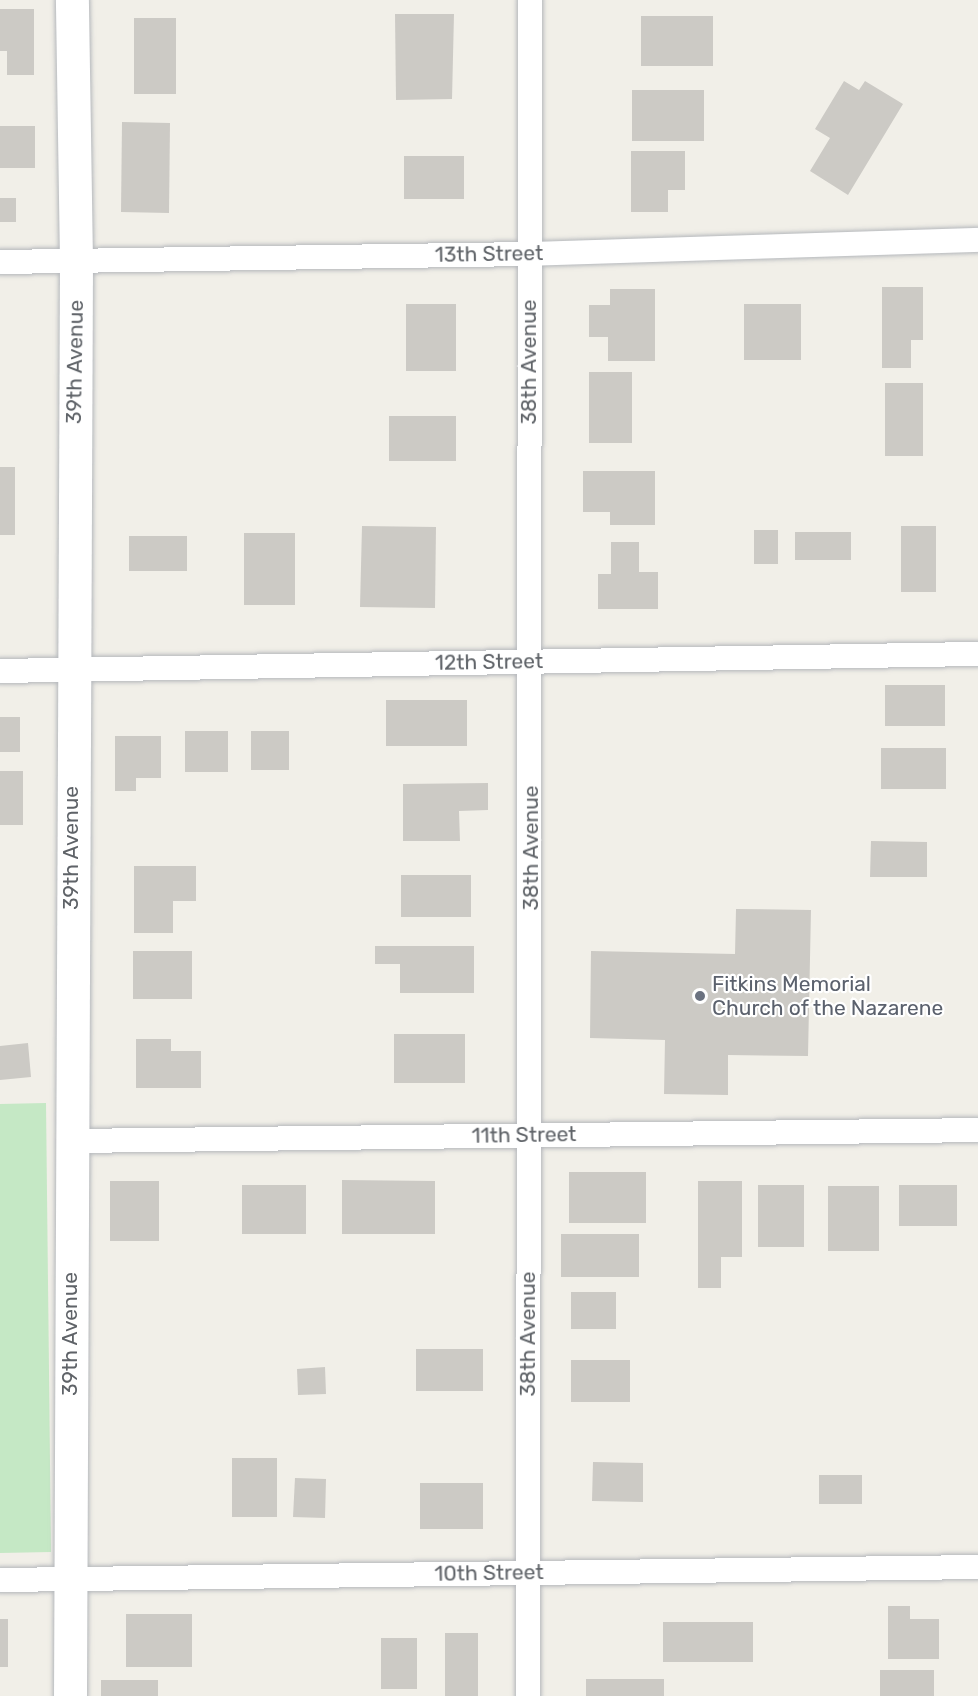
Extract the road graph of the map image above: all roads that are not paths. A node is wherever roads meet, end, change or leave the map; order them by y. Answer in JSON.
{"nodes":[{"id":1,"x":72,"y":0,"type":"edge"},
{"id":2,"x":530,"y":0,"type":"edge"},
{"id":3,"x":978,"y":240,"type":"edge"},
{"id":4,"x":528,"y":254,"type":"junction"},
{"id":5,"x":76,"y":261,"type":"junction"},
{"id":6,"x":0,"y":262,"type":"edge"},
{"id":7,"x":978,"y":654,"type":"edge"},
{"id":8,"x":531,"y":661,"type":"junction"},
{"id":9,"x":72,"y":670,"type":"junction"},
{"id":10,"x":0,"y":671,"type":"edge"},
{"id":11,"x":978,"y":1130,"type":"edge"},
{"id":12,"x":529,"y":1135,"type":"junction"},
{"id":13,"x":71,"y":1141,"type":"junction"},
{"id":14,"x":978,"y":1567,"type":"edge"},
{"id":15,"x":526,"y":1572,"type":"junction"},
{"id":16,"x":0,"y":1580,"type":"edge"},
{"id":17,"x":70,"y":1581,"type":"junction"},
{"id":18,"x":70,"y":1696,"type":"edge"},
{"id":19,"x":528,"y":1696,"type":"edge"}],
"edges":[{"from":1,"to":5,"type":"street","name":"39th Avenue"},
{"from":2,"to":4,"type":"street","name":"38th Avenue"},
{"from":3,"to":4,"type":"street","name":"13th Street"},
{"from":4,"to":5,"type":"street","name":"13th Street"},
{"from":4,"to":8,"type":"street","name":"38th Avenue"},
{"from":5,"to":6,"type":"street","name":"13th Street"},
{"from":5,"to":9,"type":"street","name":"39th Avenue"},
{"from":7,"to":8,"type":"street","name":"12th Street"},
{"from":8,"to":9,"type":"street","name":"12th Street"},
{"from":8,"to":12,"type":"street","name":"38th Avenue"},
{"from":9,"to":10,"type":"street","name":"12th Street"},
{"from":9,"to":13,"type":"street","name":"39th Avenue"},
{"from":11,"to":12,"type":"street","name":"11th Street"},
{"from":12,"to":13,"type":"street","name":"11th Street"},
{"from":12,"to":15,"type":"street","name":"38th Avenue"},
{"from":13,"to":17,"type":"street","name":"39th Avenue"},
{"from":14,"to":15,"type":"street","name":"10th Street"},
{"from":15,"to":17,"type":"street","name":"10th Street"},
{"from":15,"to":19,"type":"street","name":"38th Avenue"},
{"from":16,"to":17,"type":"street","name":"10th Street"},
{"from":17,"to":18,"type":"street","name":"39th Avenue"}]}
